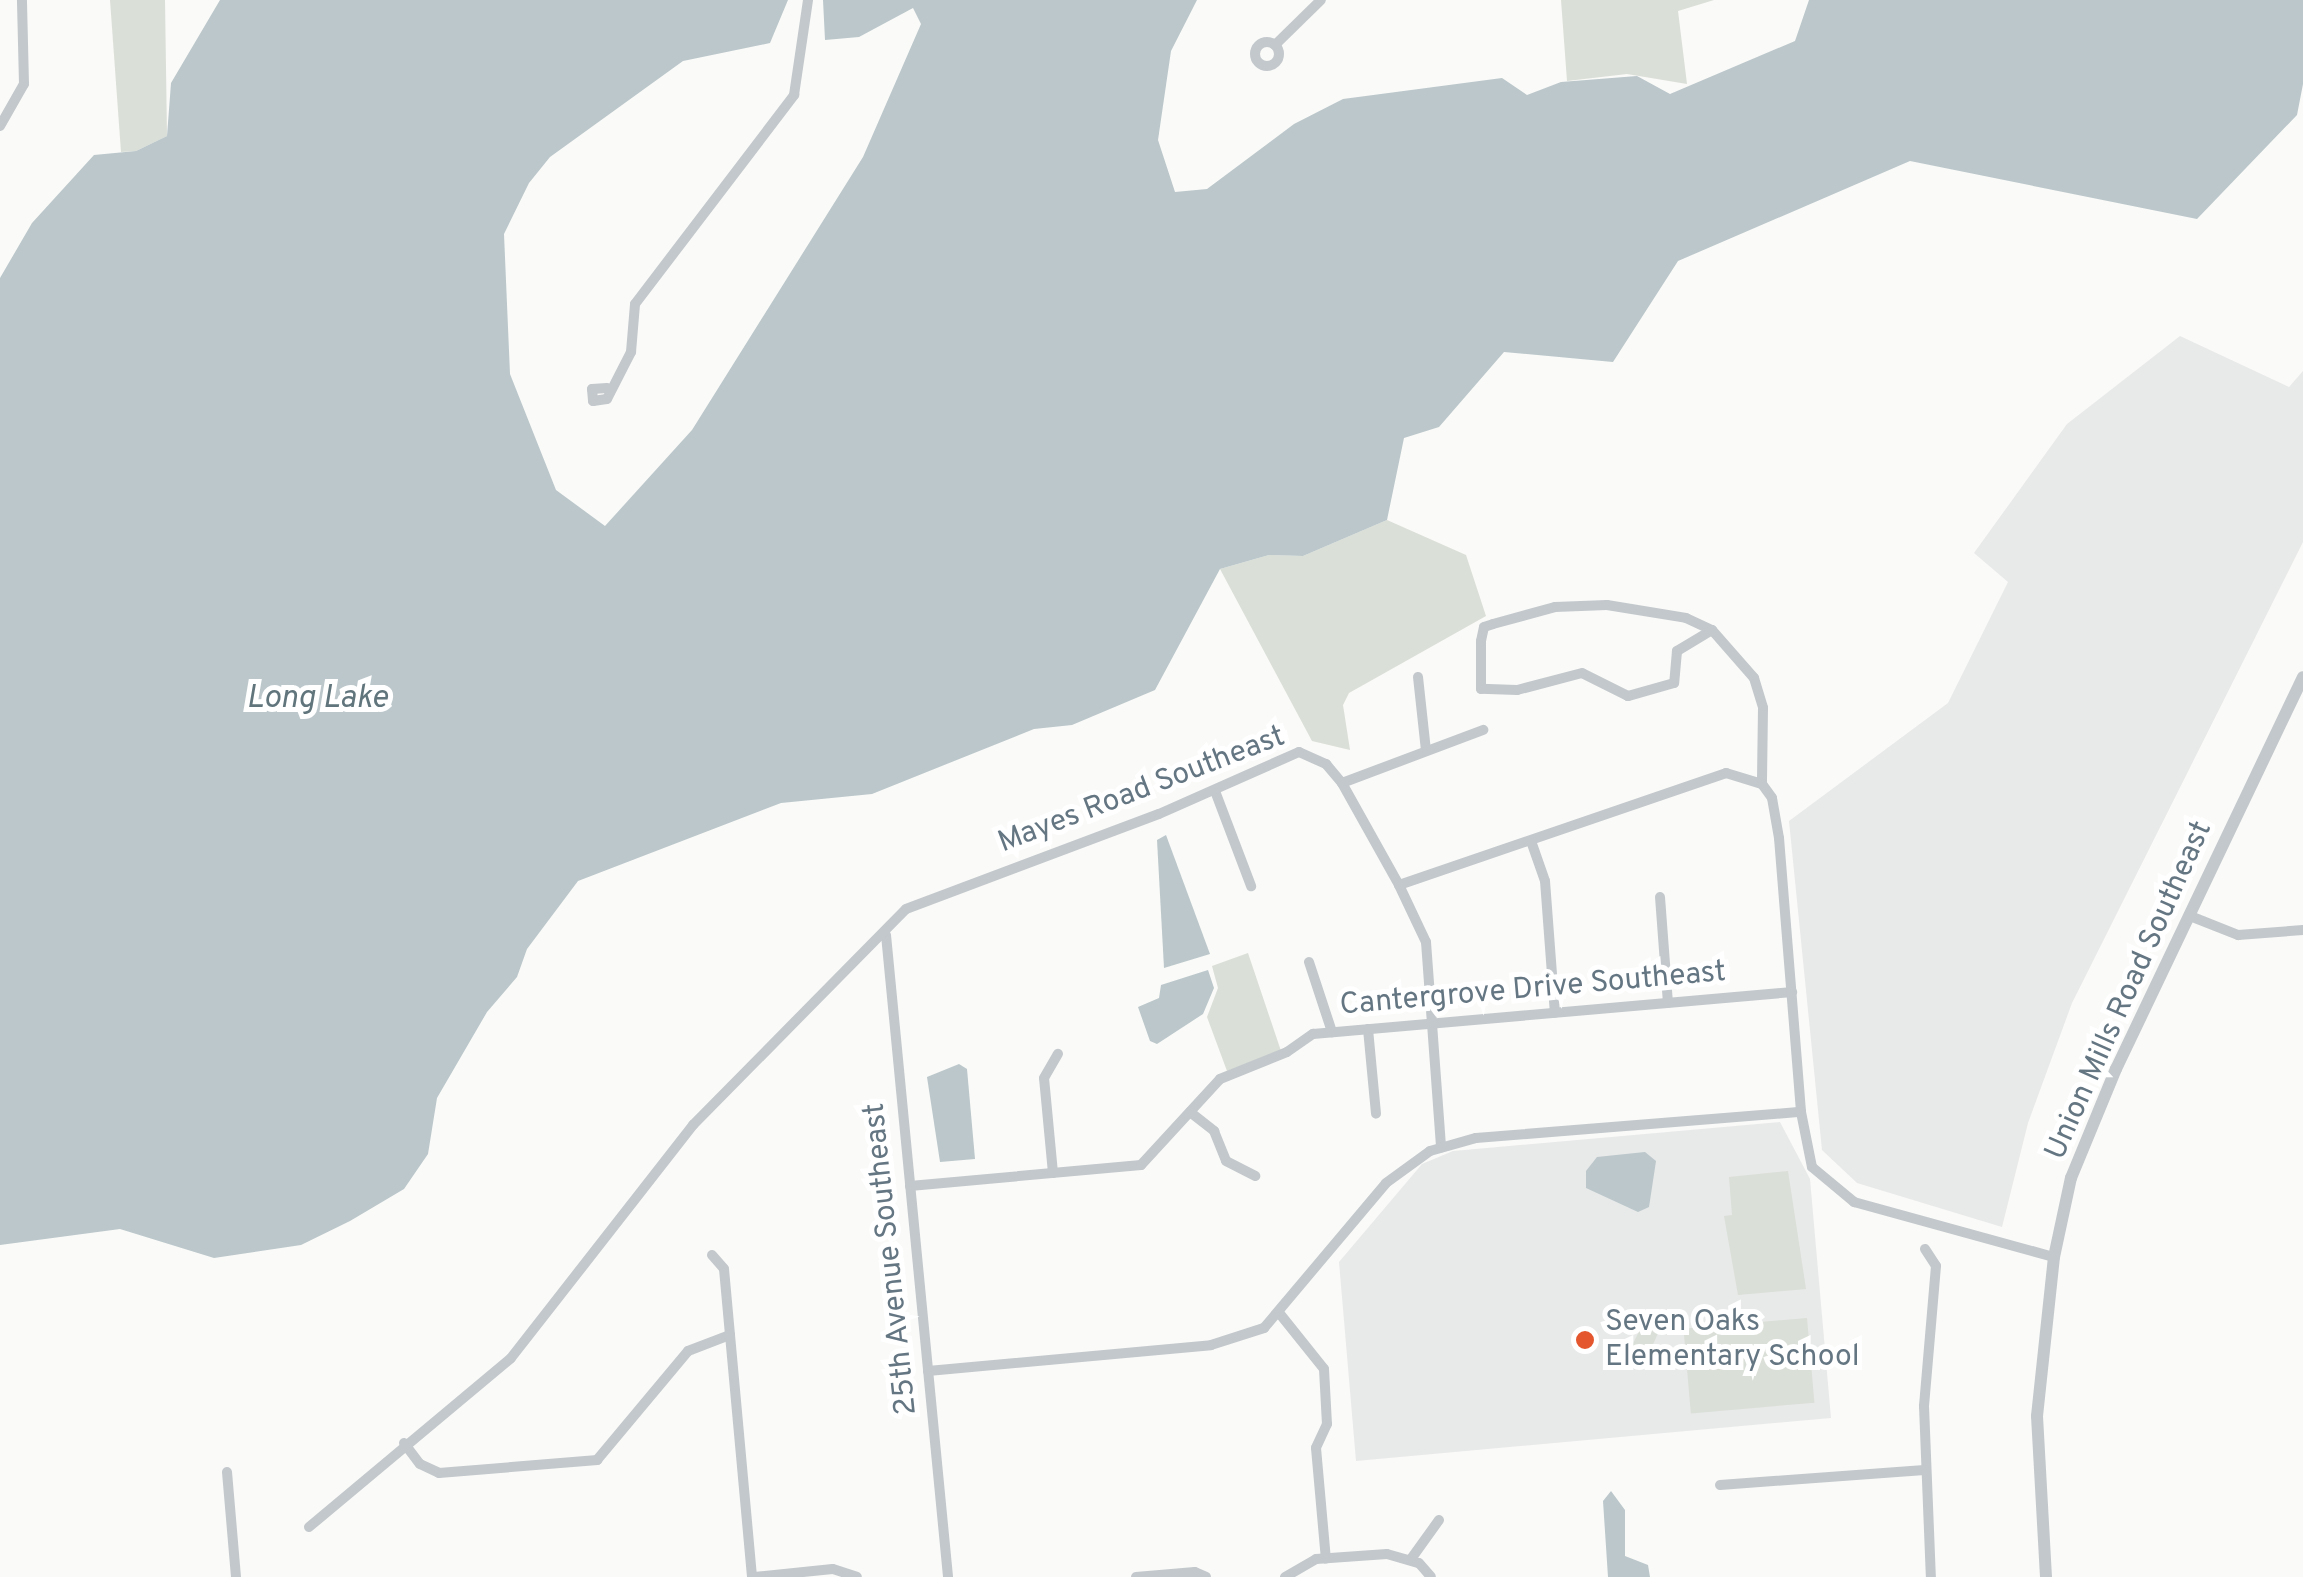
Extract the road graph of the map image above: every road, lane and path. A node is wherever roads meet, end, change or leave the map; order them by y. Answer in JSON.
{"nodes":[{"id":1,"x":22,"y":0,"type":"edge"},
{"id":2,"x":808,"y":0,"type":"edge"},
{"id":3,"x":1320,"y":0,"type":"edge"},
{"id":4,"x":1274,"y":45,"type":"dead end"},
{"id":5,"x":0,"y":126,"type":"edge"},
{"id":6,"x":608,"y":388,"type":"dead end"},
{"id":7,"x":1712,"y":630,"type":"junction"},
{"id":8,"x":1418,"y":677,"type":"dead end"},
{"id":9,"x":2303,"y":677,"type":"edge"},
{"id":10,"x":1483,"y":730,"type":"dead end"},
{"id":11,"x":1426,"y":751,"type":"junction"},
{"id":12,"x":1342,"y":783,"type":"junction"},
{"id":13,"x":1762,"y":784,"type":"junction"},
{"id":14,"x":1215,"y":790,"type":"junction"},
{"id":15,"x":1531,"y":841,"type":"junction"},
{"id":16,"x":1399,"y":885,"type":"junction"},
{"id":17,"x":1251,"y":886,"type":"dead end"},
{"id":18,"x":1660,"y":898,"type":"dead end"},
{"id":19,"x":2190,"y":916,"type":"junction"},
{"id":20,"x":2303,"y":930,"type":"edge"},
{"id":21,"x":886,"y":936,"type":"junction"},
{"id":22,"x":1309,"y":962,"type":"dead end"},
{"id":23,"x":1792,"y":992,"type":"junction"},
{"id":24,"x":1668,"y":1003,"type":"junction"},
{"id":25,"x":1555,"y":1013,"type":"junction"},
{"id":26,"x":1433,"y":1023,"type":"junction"},
{"id":27,"x":1368,"y":1029,"type":"junction"},
{"id":28,"x":1332,"y":1032,"type":"junction"},
{"id":29,"x":1058,"y":1054,"type":"dead end"},
{"id":30,"x":1190,"y":1112,"type":"junction"},
{"id":31,"x":1801,"y":1112,"type":"junction"},
{"id":32,"x":1376,"y":1114,"type":"dead end"},
{"id":33,"x":1441,"y":1147,"type":"junction"},
{"id":34,"x":1054,"y":1173,"type":"junction"},
{"id":35,"x":1254,"y":1176,"type":"dead end"},
{"id":36,"x":910,"y":1186,"type":"junction"},
{"id":37,"x":1926,"y":1250,"type":"dead end"},
{"id":38,"x":712,"y":1256,"type":"dead end"},
{"id":39,"x":2054,"y":1257,"type":"junction"},
{"id":40,"x":1280,"y":1314,"type":"junction"},
{"id":41,"x":730,"y":1335,"type":"junction"},
{"id":42,"x":928,"y":1372,"type":"junction"},
{"id":43,"x":404,"y":1443,"type":"junction"},
{"id":44,"x":1924,"y":1470,"type":"junction"},
{"id":45,"x":227,"y":1472,"type":"dead end"},
{"id":46,"x":1720,"y":1485,"type":"dead end"},
{"id":47,"x":1438,"y":1520,"type":"dead end"},
{"id":48,"x":309,"y":1527,"type":"dead end"},
{"id":49,"x":1326,"y":1559,"type":"junction"},
{"id":50,"x":1411,"y":1559,"type":"junction"},
{"id":51,"x":236,"y":1577,"type":"edge"},
{"id":52,"x":753,"y":1577,"type":"edge"},
{"id":53,"x":857,"y":1577,"type":"edge"},
{"id":54,"x":948,"y":1577,"type":"edge"},
{"id":55,"x":1136,"y":1577,"type":"edge"},
{"id":56,"x":1206,"y":1577,"type":"edge"},
{"id":57,"x":1285,"y":1577,"type":"edge"},
{"id":58,"x":1430,"y":1577,"type":"edge"},
{"id":59,"x":1930,"y":1577,"type":"edge"},
{"id":60,"x":2046,"y":1577,"type":"edge"}],
"edges":[{"from":1,"to":5,"type":"street"},
{"from":2,"to":6,"type":"street"},
{"from":3,"to":4,"type":"street"},
{"from":7,"to":7,"type":"street"},
{"from":7,"to":13,"type":"street"},
{"from":8,"to":11,"type":"street"},
{"from":9,"to":19,"type":"street","name":"Union Mills Road Southeast"},
{"from":10,"to":11,"type":"street"},
{"from":11,"to":12,"type":"street"},
{"from":12,"to":14,"type":"street","name":"Mayes Road Southeast"},
{"from":12,"to":16,"type":"street","name":"Mayes Road Southeast"},
{"from":13,"to":15,"type":"street"},
{"from":13,"to":23,"type":"street"},
{"from":14,"to":17,"type":"street"},
{"from":14,"to":21,"type":"street","name":"Mayes Road Southeast"},
{"from":15,"to":16,"type":"street"},
{"from":15,"to":25,"type":"street"},
{"from":16,"to":26,"type":"street","name":"Mayes Road Southeast"},
{"from":18,"to":24,"type":"street"},
{"from":19,"to":20,"type":"street"},
{"from":19,"to":39,"type":"street","name":"Union Mills Road Southeast"},
{"from":21,"to":36,"type":"street","name":"25th Avenue Southeast"},
{"from":21,"to":43,"type":"street","name":"Mayes Road Southeast"},
{"from":22,"to":28,"type":"street"},
{"from":23,"to":24,"type":"street","name":"Cantergrove Drive Southeast"},
{"from":23,"to":31,"type":"street"},
{"from":24,"to":25,"type":"street","name":"Cantergrove Drive Southeast"},
{"from":25,"to":26,"type":"street","name":"Cantergrove Drive Southeast"},
{"from":26,"to":27,"type":"street","name":"Cantergrove Drive Southeast"},
{"from":26,"to":33,"type":"street","name":"Mayes Road Southeast"},
{"from":27,"to":28,"type":"street","name":"Cantergrove Drive Southeast"},
{"from":27,"to":32,"type":"street"},
{"from":28,"to":30,"type":"street","name":"Cantergrove Drive Southeast"},
{"from":29,"to":34,"type":"street"},
{"from":30,"to":34,"type":"street","name":"Cantergrove Drive Southeast"},
{"from":30,"to":35,"type":"street"},
{"from":31,"to":33,"type":"street"},
{"from":31,"to":39,"type":"street"},
{"from":33,"to":40,"type":"street"},
{"from":34,"to":36,"type":"street","name":"Cantergrove Drive Southeast"},
{"from":36,"to":42,"type":"street","name":"25th Avenue Southeast"},
{"from":37,"to":44,"type":"street"},
{"from":38,"to":41,"type":"street"},
{"from":39,"to":60,"type":"street","name":"Union Mills Road Southeast"},
{"from":40,"to":42,"type":"street"},
{"from":40,"to":49,"type":"street"},
{"from":41,"to":43,"type":"street"},
{"from":41,"to":52,"type":"street"},
{"from":42,"to":54,"type":"street","name":"25th Avenue Southeast"},
{"from":43,"to":48,"type":"street","name":"Mayes Road Southeast"},
{"from":44,"to":46,"type":"street"},
{"from":44,"to":59,"type":"street"},
{"from":45,"to":51,"type":"street"},
{"from":47,"to":50,"type":"street"},
{"from":49,"to":50,"type":"street"},
{"from":49,"to":57,"type":"street"},
{"from":50,"to":58,"type":"street"},
{"from":52,"to":53,"type":"street"},
{"from":55,"to":56,"type":"street"}]}
